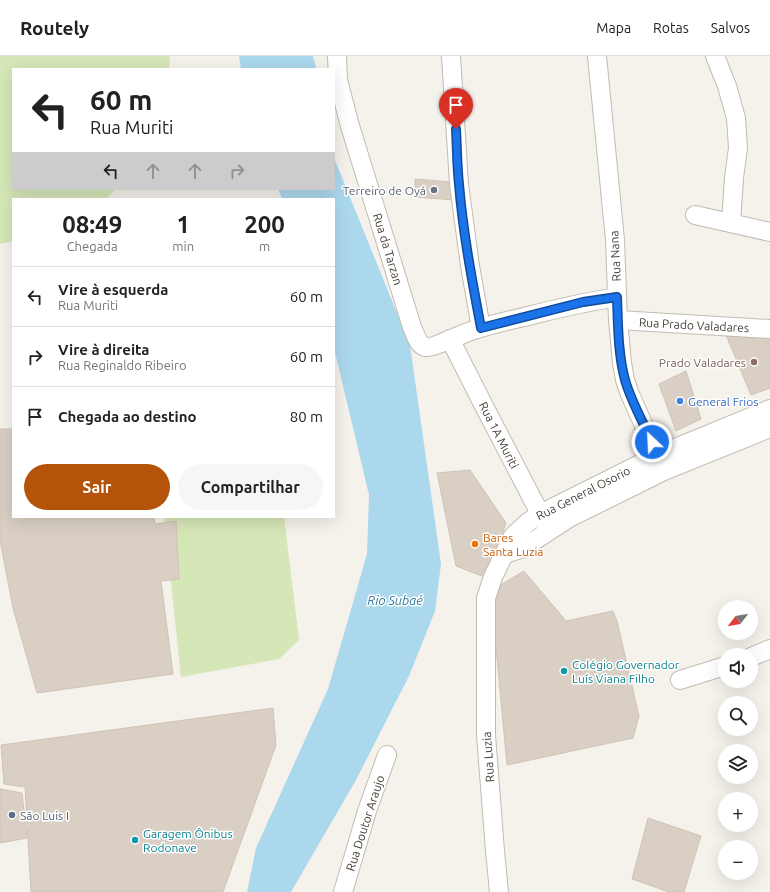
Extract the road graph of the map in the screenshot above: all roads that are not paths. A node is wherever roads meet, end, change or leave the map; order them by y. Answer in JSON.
{"nodes":[{"id":1,"x":337,"y":56,"type":"edge"},
{"id":2,"x":451,"y":56,"type":"edge"},
{"id":3,"x":597,"y":56,"type":"edge"},
{"id":4,"x":715,"y":56,"type":"edge"},
{"id":5,"x":695,"y":215,"type":"dead end"},
{"id":6,"x":731,"y":223,"type":"junction"},
{"id":7,"x":770,"y":232,"type":"edge"},
{"id":8,"x":617,"y":297,"type":"junction"},
{"id":9,"x":618,"y":320,"type":"junction"},
{"id":10,"x":481,"y":328,"type":"junction"},
{"id":11,"x":770,"y":329,"type":"edge"},
{"id":12,"x":450,"y":339,"type":"junction"},
{"id":13,"x":770,"y":408,"type":"edge"},
{"id":14,"x":770,"y":428,"type":"edge"},
{"id":15,"x":658,"y":455,"type":"junction"},
{"id":16,"x":664,"y":471,"type":"junction"},
{"id":17,"x":540,"y":514,"type":"junction"},
{"id":18,"x":549,"y":530,"type":"junction"},
{"id":19,"x":504,"y":554,"type":"junction"},
{"id":20,"x":770,"y":649,"type":"edge"},
{"id":21,"x":758,"y":654,"type":"edge"},
{"id":22,"x":718,"y":668,"type":"edge"},
{"id":23,"x":680,"y":680,"type":"dead end"},
{"id":24,"x":387,"y":755,"type":"dead end"},
{"id":25,"x":343,"y":892,"type":"edge"},
{"id":26,"x":500,"y":892,"type":"edge"}],
"edges":[{"from":1,"to":12,"type":"street","name":"Rua da Tarzan"},
{"from":2,"to":10,"type":"street"},
{"from":3,"to":8,"type":"street","name":"Rua Nana"},
{"from":4,"to":6,"type":"street"},
{"from":5,"to":6,"type":"street"},
{"from":6,"to":7,"type":"street"},
{"from":8,"to":9,"type":"street","name":"Rua Nana"},
{"from":8,"to":10,"type":"street"},
{"from":9,"to":11,"type":"street","name":"Rua Prado Valadares"},
{"from":9,"to":15,"type":"street","name":"Rua Nana"},
{"from":10,"to":12,"type":"street"},
{"from":12,"to":17,"type":"street","name":"Rua 1A Muriti"},
{"from":13,"to":15,"type":"street","name":"Rua General Osorio"},
{"from":14,"to":16,"type":"street","name":"Rua General Osorio"},
{"from":15,"to":16,"type":"street","name":"Rua Nana"},
{"from":15,"to":17,"type":"street","name":"Rua General Osorio"},
{"from":16,"to":18,"type":"street","name":"Rua General Osorio"},
{"from":17,"to":18,"type":"street","name":"Rua 1A Muriti"},
{"from":17,"to":19,"type":"street","name":"Rua General Osorio"},
{"from":18,"to":19,"type":"street","name":"Rua General Osorio"},
{"from":19,"to":26,"type":"street","name":"Rua Luzia"},
{"from":20,"to":21,"type":"street"},
{"from":22,"to":23,"type":"street"},
{"from":24,"to":25,"type":"street","name":"Rua Doutor Araujo"}]}
